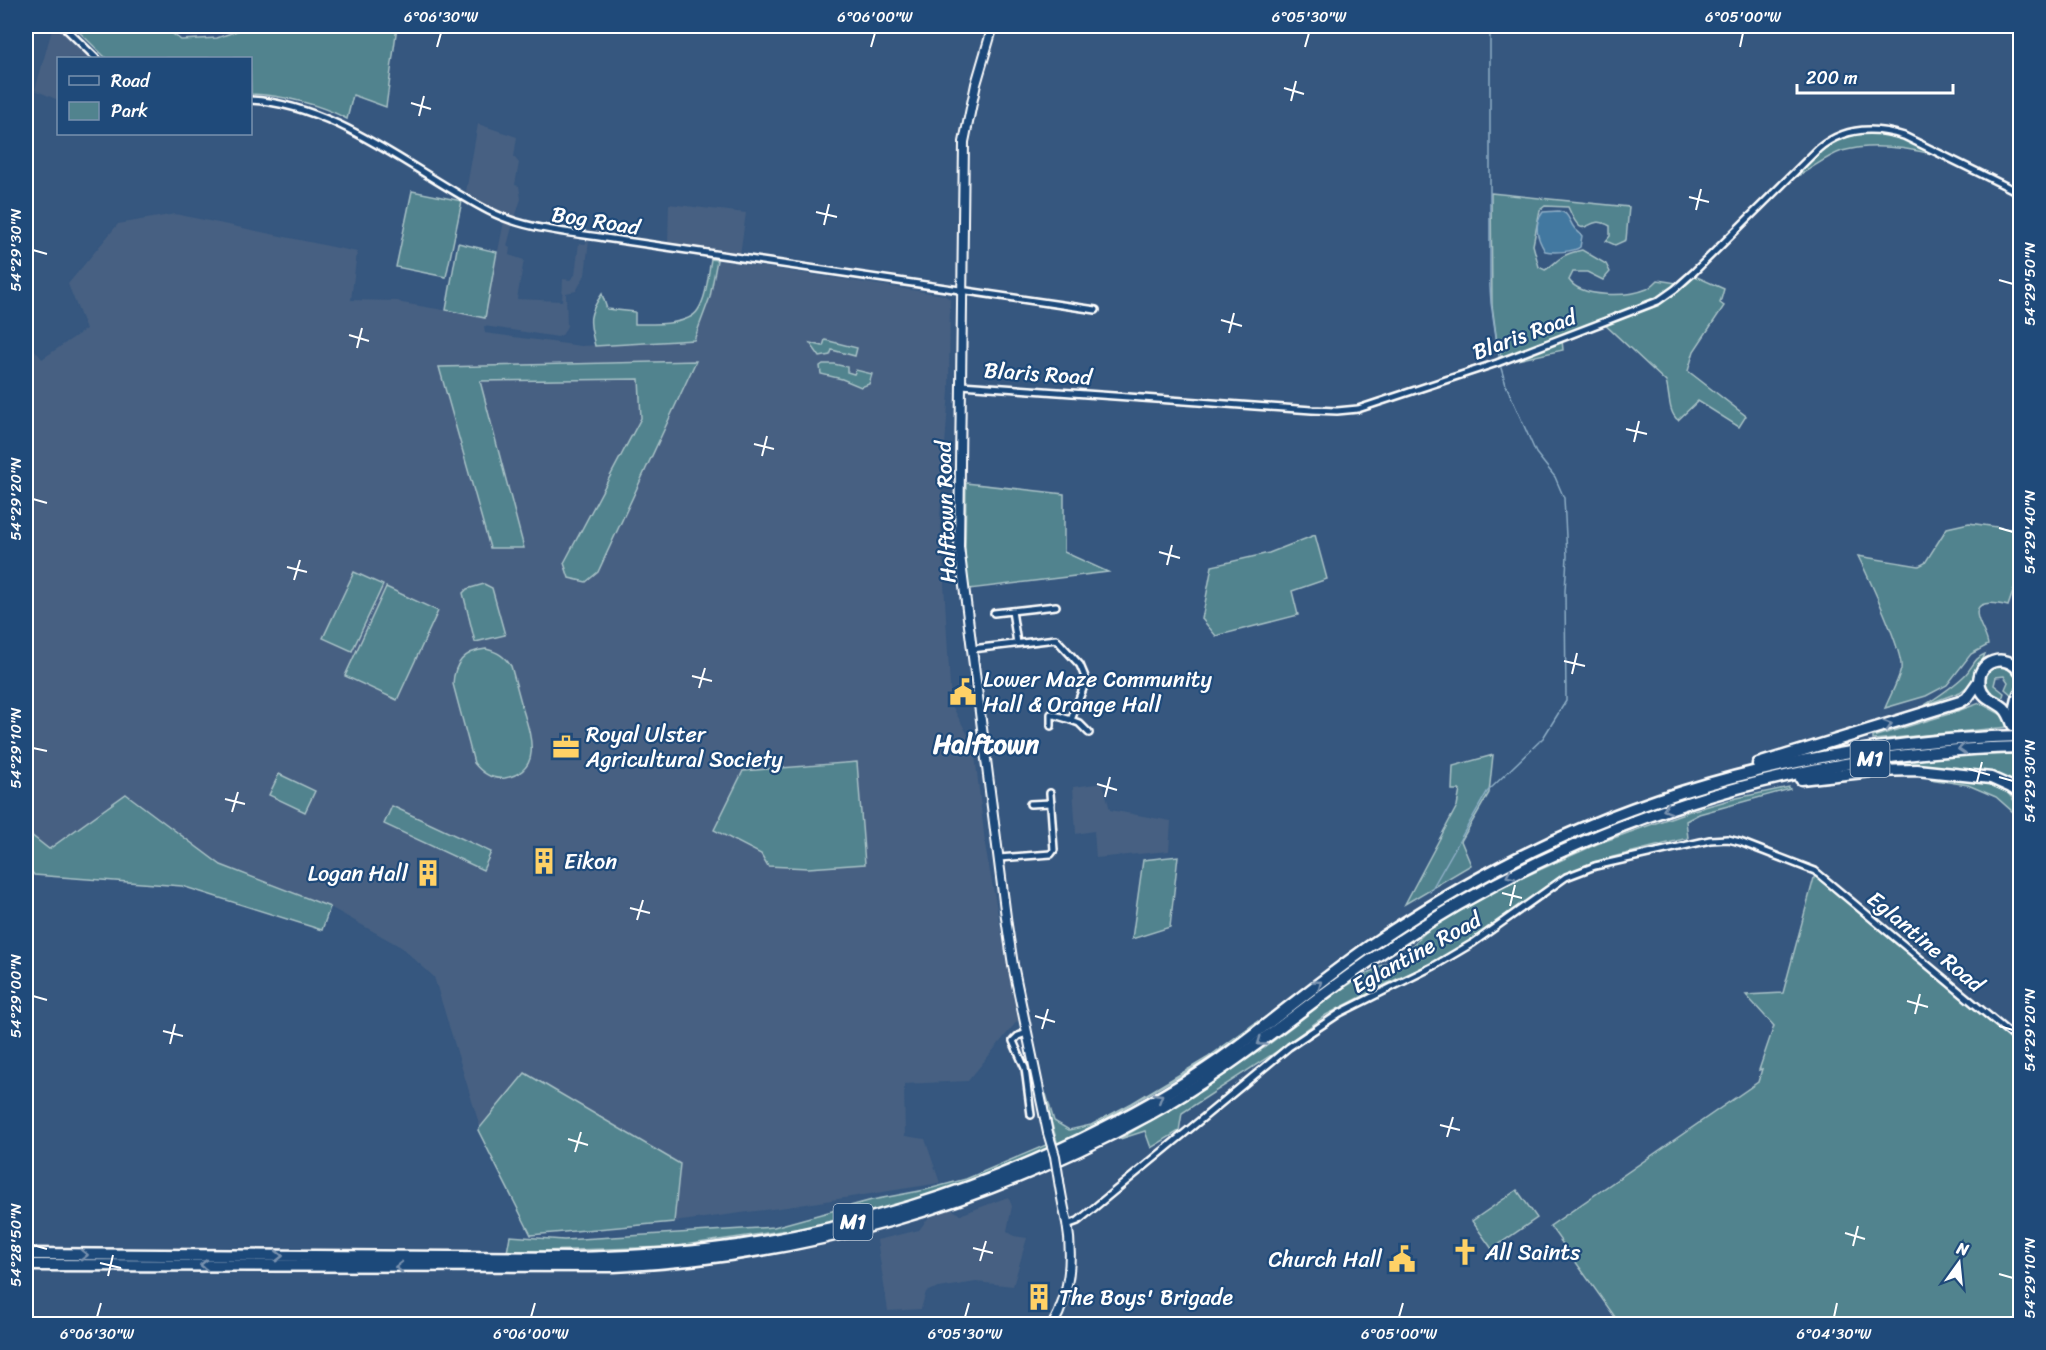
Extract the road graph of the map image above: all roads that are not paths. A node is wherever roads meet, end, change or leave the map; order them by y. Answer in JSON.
{"nodes":[{"id":1,"x":63,"y":26,"type":"edge"},
{"id":2,"x":993,"y":26,"type":"edge"},
{"id":3,"x":95,"y":57,"type":"edge"},
{"id":4,"x":252,"y":100,"type":"edge"},
{"id":5,"x":2020,"y":193,"type":"edge"},
{"id":6,"x":962,"y":290,"type":"junction"},
{"id":7,"x":1096,"y":310,"type":"dead end"},
{"id":8,"x":961,"y":385,"type":"junction"},
{"id":9,"x":1056,"y":606,"type":"dead end"},
{"id":10,"x":1012,"y":611,"type":"junction"},
{"id":11,"x":994,"y":613,"type":"dead end"},
{"id":12,"x":1017,"y":643,"type":"junction"},
{"id":13,"x":972,"y":649,"type":"junction"},
{"id":14,"x":2020,"y":672,"type":"edge"},
{"id":15,"x":1979,"y":681,"type":"junction"},
{"id":16,"x":2020,"y":693,"type":"edge"},
{"id":17,"x":1996,"y":703,"type":"junction"},
{"id":18,"x":1071,"y":720,"type":"junction"},
{"id":19,"x":2017,"y":723,"type":"edge"},
{"id":20,"x":1051,"y":726,"type":"dead end"},
{"id":21,"x":1089,"y":733,"type":"dead end"},
{"id":22,"x":2020,"y":736,"type":"edge"},
{"id":23,"x":2020,"y":747,"type":"edge"},
{"id":24,"x":1734,"y":777,"type":"junction"},
{"id":25,"x":1723,"y":791,"type":"junction"},
{"id":26,"x":2020,"y":793,"type":"edge"},
{"id":27,"x":1050,"y":794,"type":"dead end"},
{"id":28,"x":1051,"y":803,"type":"junction"},
{"id":29,"x":1030,"y":804,"type":"dead end"},
{"id":30,"x":999,"y":858,"type":"junction"},
{"id":31,"x":1028,"y":1033,"type":"junction"},
{"id":32,"x":2020,"y":1042,"type":"edge"},
{"id":33,"x":1031,"y":1115,"type":"dead end"},
{"id":34,"x":1067,"y":1225,"type":"junction"},
{"id":35,"x":26,"y":1254,"type":"edge"},
{"id":36,"x":26,"y":1265,"type":"edge"},
{"id":37,"x":1053,"y":1324,"type":"edge"}],
"edges":[{"from":1,"to":3,"type":"street"},
{"from":2,"to":6,"type":"street","name":"Halftown Road"},
{"from":4,"to":6,"type":"street","name":"Bog Road"},
{"from":5,"to":8,"type":"street","name":"Blaris Road"},
{"from":6,"to":7,"type":"street","name":"Bog Road"},
{"from":6,"to":8,"type":"street","name":"Halftown Road"},
{"from":8,"to":13,"type":"street","name":"Halftown Road"},
{"from":9,"to":10,"type":"street"},
{"from":10,"to":11,"type":"street"},
{"from":10,"to":12,"type":"street"},
{"from":12,"to":13,"type":"street"},
{"from":12,"to":18,"type":"street"},
{"from":13,"to":30,"type":"street","name":"Halftown Road"},
{"from":14,"to":15,"type":"highway"},
{"from":15,"to":17,"type":"highway"},
{"from":24,"to":15,"type":"highway","one_way":true},
{"from":16,"to":17,"type":"highway"},
{"from":16,"to":19,"type":"highway"},
{"from":17,"to":19,"type":"highway"},
{"from":18,"to":20,"type":"street"},
{"from":18,"to":21,"type":"street"},
{"from":22,"to":24,"type":"highway","number":"M1"},
{"from":23,"to":25,"type":"highway","number":"M1","one_way":true},
{"from":35,"to":24,"type":"highway","number":"M1","one_way":true},
{"from":25,"to":26,"type":"highway"},
{"from":25,"to":36,"type":"highway","number":"M1","one_way":true},
{"from":27,"to":28,"type":"street"},
{"from":28,"to":29,"type":"street"},
{"from":28,"to":30,"type":"street"},
{"from":30,"to":31,"type":"street","name":"Halftown Road"},
{"from":31,"to":33,"type":"street"},
{"from":31,"to":34,"type":"street","name":"Halftown Road","bridge":true},
{"from":32,"to":34,"type":"street","name":"Eglantine Road"},
{"from":34,"to":37,"type":"street","name":"Halftown Road"}]}
